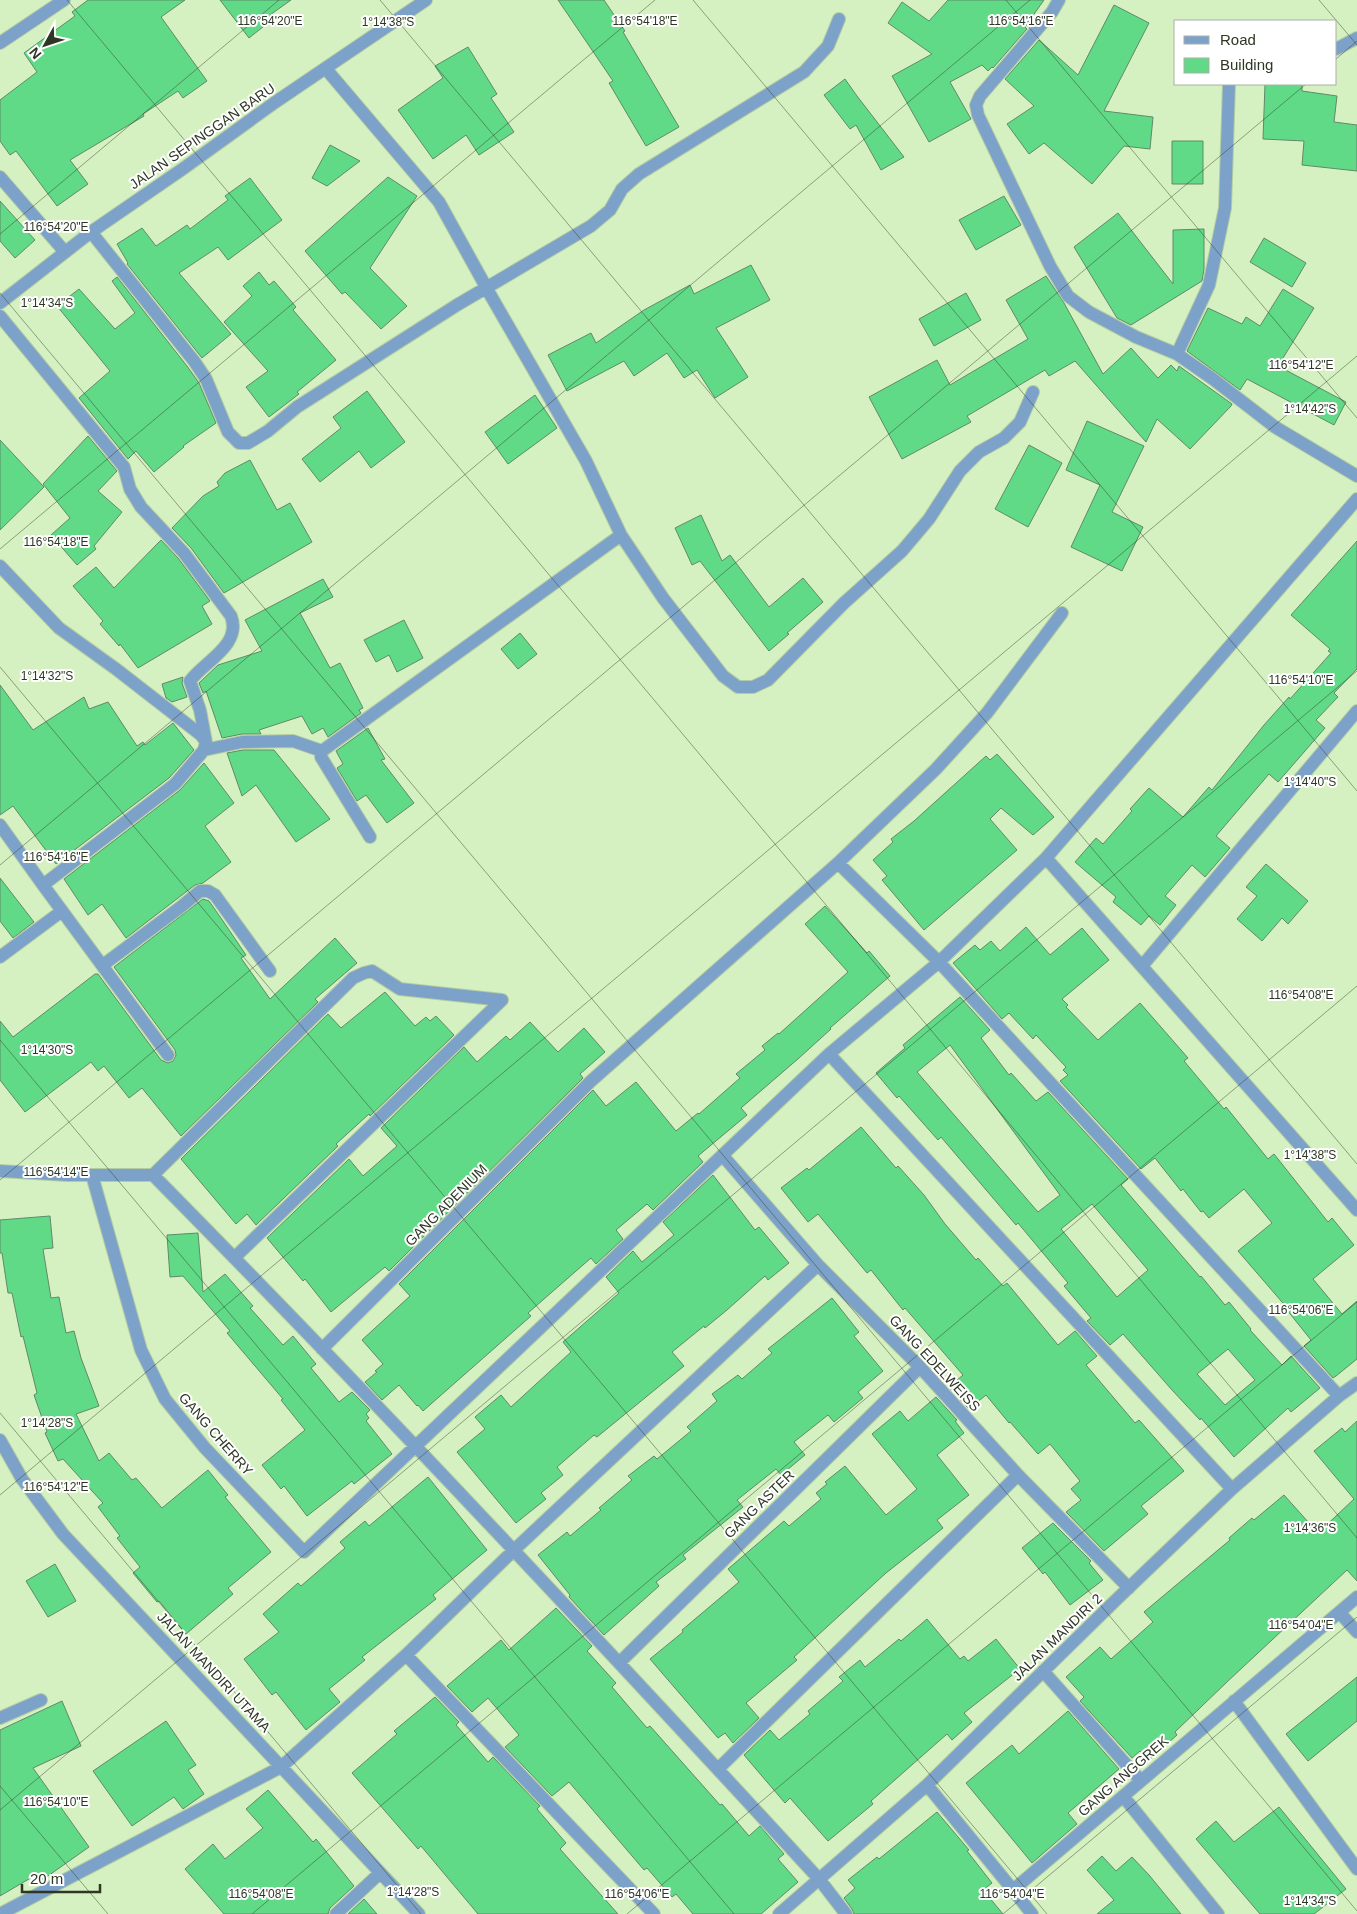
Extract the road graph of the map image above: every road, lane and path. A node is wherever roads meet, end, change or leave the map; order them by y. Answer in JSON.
{"nodes":[{"id":1,"x":64,"y":0,"type":"edge"},
{"id":2,"x":426,"y":0,"type":"edge"},
{"id":3,"x":1059,"y":0,"type":"edge"},
{"id":4,"x":839,"y":19,"type":"dead end"},
{"id":5,"x":1357,"y":38,"type":"edge"},
{"id":6,"x":0,"y":43,"type":"edge"},
{"id":7,"x":1337,"y":48,"type":"edge"},
{"id":8,"x":326,"y":69,"type":"junction"},
{"id":9,"x":1230,"y":85,"type":"edge"},
{"id":10,"x":0,"y":177,"type":"edge"},
{"id":11,"x":91,"y":232,"type":"junction"},
{"id":12,"x":66,"y":252,"type":"junction"},
{"id":13,"x":486,"y":286,"type":"junction"},
{"id":14,"x":0,"y":303,"type":"edge"},
{"id":15,"x":0,"y":316,"type":"edge"},
{"id":16,"x":1177,"y":354,"type":"junction"},
{"id":17,"x":1033,"y":392,"type":"dead end"},
{"id":18,"x":1357,"y":476,"type":"edge"},
{"id":19,"x":1357,"y":499,"type":"edge"},
{"id":20,"x":621,"y":535,"type":"junction"},
{"id":21,"x":0,"y":566,"type":"edge"},
{"id":22,"x":1062,"y":613,"type":"dead end"},
{"id":23,"x":1357,"y":711,"type":"edge"},
{"id":24,"x":205,"y":746,"type":"junction"},
{"id":25,"x":322,"y":751,"type":"junction"},
{"id":26,"x":0,"y":825,"type":"edge"},
{"id":27,"x":370,"y":837,"type":"dead end"},
{"id":28,"x":1046,"y":858,"type":"junction"},
{"id":29,"x":838,"y":863,"type":"junction"},
{"id":30,"x":42,"y":885,"type":"junction"},
{"id":31,"x":62,"y":911,"type":"junction"},
{"id":32,"x":0,"y":957,"type":"edge"},
{"id":33,"x":939,"y":962,"type":"junction"},
{"id":34,"x":103,"y":965,"type":"junction"},
{"id":35,"x":1142,"y":966,"type":"junction"},
{"id":36,"x":270,"y":971,"type":"dead end"},
{"id":37,"x":829,"y":1054,"type":"junction"},
{"id":38,"x":168,"y":1055,"type":"dead end"},
{"id":39,"x":723,"y":1156,"type":"junction"},
{"id":40,"x":0,"y":1171,"type":"edge"},
{"id":41,"x":92,"y":1175,"type":"junction"},
{"id":42,"x":153,"y":1175,"type":"junction"},
{"id":43,"x":1357,"y":1210,"type":"edge"},
{"id":44,"x":234,"y":1258,"type":"junction"},
{"id":45,"x":818,"y":1265,"type":"junction"},
{"id":46,"x":322,"y":1349,"type":"junction"},
{"id":47,"x":920,"y":1368,"type":"junction"},
{"id":48,"x":1357,"y":1383,"type":"edge"},
{"id":49,"x":1339,"y":1396,"type":"junction"},
{"id":50,"x":0,"y":1440,"type":"edge"},
{"id":51,"x":416,"y":1446,"type":"junction"},
{"id":52,"x":1018,"y":1475,"type":"junction"},
{"id":53,"x":1232,"y":1489,"type":"junction"},
{"id":54,"x":514,"y":1550,"type":"junction"},
{"id":55,"x":1129,"y":1588,"type":"junction"},
{"id":56,"x":1357,"y":1597,"type":"edge"},
{"id":57,"x":1340,"y":1613,"type":"junction"},
{"id":58,"x":1357,"y":1632,"type":"edge"},
{"id":59,"x":406,"y":1655,"type":"junction"},
{"id":60,"x":620,"y":1662,"type":"junction"},
{"id":61,"x":1043,"y":1671,"type":"junction"},
{"id":62,"x":41,"y":1700,"type":"dead end"},
{"id":63,"x":1234,"y":1701,"type":"junction"},
{"id":64,"x":0,"y":1718,"type":"edge"},
{"id":65,"x":281,"y":1767,"type":"junction"},
{"id":66,"x":718,"y":1768,"type":"junction"},
{"id":67,"x":1140,"y":1781,"type":"junction"},
{"id":68,"x":927,"y":1785,"type":"junction"},
{"id":69,"x":1123,"y":1796,"type":"junction"},
{"id":70,"x":1357,"y":1870,"type":"edge"},
{"id":71,"x":380,"y":1873,"type":"junction"},
{"id":72,"x":819,"y":1879,"type":"junction"},
{"id":73,"x":1013,"y":1890,"type":"junction"},
{"id":74,"x":0,"y":1914,"type":"edge"},
{"id":75,"x":336,"y":1914,"type":"edge"},
{"id":76,"x":420,"y":1914,"type":"edge"},
{"id":77,"x":654,"y":1914,"type":"edge"},
{"id":78,"x":779,"y":1914,"type":"edge"},
{"id":79,"x":846,"y":1914,"type":"edge"},
{"id":80,"x":1032,"y":1914,"type":"edge"},
{"id":81,"x":1218,"y":1914,"type":"edge"}],
"edges":[{"from":1,"to":6,"type":"street"},
{"from":2,"to":8,"type":"street","name":"JALAN SEPINGGAN BARU"},
{"from":3,"to":16,"type":"street"},
{"from":4,"to":13,"type":"street"},
{"from":5,"to":7,"type":"street"},
{"from":8,"to":11,"type":"street","name":"JALAN SEPINGGAN BARU"},
{"from":8,"to":13,"type":"street"},
{"from":9,"to":16,"type":"street"},
{"from":10,"to":12,"type":"street"},
{"from":11,"to":12,"type":"street","name":"JALAN SEPINGGAN BARU"},
{"from":11,"to":13,"type":"street"},
{"from":12,"to":14,"type":"street","name":"JALAN SEPINGGAN BARU"},
{"from":13,"to":20,"type":"street"},
{"from":15,"to":24,"type":"street"},
{"from":16,"to":18,"type":"street"},
{"from":17,"to":20,"type":"street"},
{"from":19,"to":28,"type":"street"},
{"from":20,"to":25,"type":"street"},
{"from":21,"to":24,"type":"street"},
{"from":22,"to":29,"type":"street","name":"GANG ADENIUM"},
{"from":23,"to":35,"type":"street"},
{"from":24,"to":25,"type":"street"},
{"from":24,"to":30,"type":"street"},
{"from":25,"to":27,"type":"street"},
{"from":26,"to":30,"type":"street"},
{"from":28,"to":33,"type":"street"},
{"from":28,"to":35,"type":"street"},
{"from":29,"to":33,"type":"street"},
{"from":29,"to":46,"type":"street","name":"GANG ADENIUM"},
{"from":30,"to":31,"type":"street"},
{"from":31,"to":32,"type":"street"},
{"from":31,"to":34,"type":"street"},
{"from":33,"to":37,"type":"street"},
{"from":33,"to":49,"type":"street"},
{"from":34,"to":36,"type":"street"},
{"from":34,"to":38,"type":"street"},
{"from":35,"to":43,"type":"street"},
{"from":37,"to":39,"type":"street"},
{"from":37,"to":53,"type":"street"},
{"from":39,"to":45,"type":"street","name":"GANG EDELWEISS"},
{"from":39,"to":51,"type":"street"},
{"from":40,"to":41,"type":"street"},
{"from":41,"to":42,"type":"street"},
{"from":41,"to":51,"type":"street","name":"GANG CHERRY"},
{"from":42,"to":44,"type":"street"},
{"from":42,"to":44,"type":"street"},
{"from":44,"to":46,"type":"street"},
{"from":45,"to":47,"type":"street","name":"GANG EDELWEISS"},
{"from":45,"to":54,"type":"street"},
{"from":46,"to":51,"type":"street"},
{"from":47,"to":52,"type":"street","name":"GANG EDELWEISS"},
{"from":47,"to":60,"type":"street","name":"GANG ASTER"},
{"from":48,"to":49,"type":"street","name":"JALAN MANDIRI 2"},
{"from":49,"to":53,"type":"street","name":"JALAN MANDIRI 2"},
{"from":50,"to":65,"type":"street","name":"JALAN MANDIRI UTAMA"},
{"from":51,"to":54,"type":"street"},
{"from":52,"to":55,"type":"street","name":"GANG EDELWEISS"},
{"from":52,"to":66,"type":"street"},
{"from":53,"to":55,"type":"street","name":"JALAN MANDIRI 2"},
{"from":54,"to":59,"type":"street"},
{"from":54,"to":60,"type":"street"},
{"from":55,"to":61,"type":"street","name":"JALAN MANDIRI 2"},
{"from":56,"to":57,"type":"street","name":"GANG ANGGREK"},
{"from":57,"to":58,"type":"street"},
{"from":57,"to":63,"type":"street","name":"GANG ANGGREK"},
{"from":59,"to":65,"type":"street"},
{"from":59,"to":77,"type":"street"},
{"from":60,"to":66,"type":"street"},
{"from":61,"to":67,"type":"street"},
{"from":61,"to":68,"type":"street","name":"JALAN MANDIRI 2"},
{"from":62,"to":64,"type":"street"},
{"from":63,"to":67,"type":"street","name":"GANG ANGGREK"},
{"from":63,"to":70,"type":"street"},
{"from":65,"to":71,"type":"street","name":"JALAN MANDIRI UTAMA"},
{"from":65,"to":74,"type":"street"},
{"from":66,"to":72,"type":"street"},
{"from":67,"to":69,"type":"street","name":"GANG ANGGREK"},
{"from":68,"to":72,"type":"street","name":"JALAN MANDIRI 2"},
{"from":68,"to":73,"type":"street"},
{"from":69,"to":73,"type":"street","name":"GANG ANGGREK"},
{"from":69,"to":81,"type":"street"},
{"from":71,"to":75,"type":"street"},
{"from":71,"to":76,"type":"street","name":"JALAN MANDIRI UTAMA"},
{"from":72,"to":78,"type":"street","name":"JALAN MANDIRI 2"},
{"from":72,"to":79,"type":"street"},
{"from":73,"to":80,"type":"street"}]}
